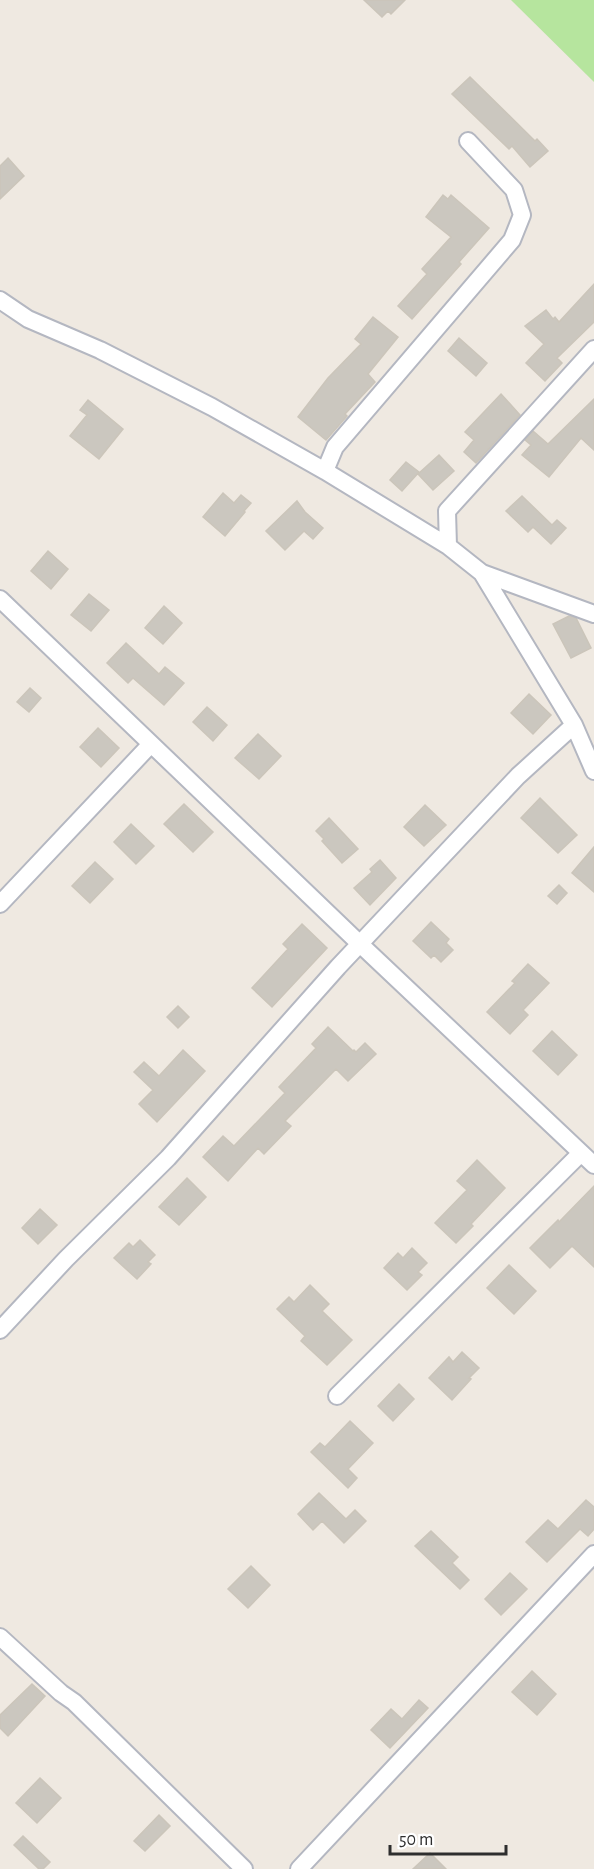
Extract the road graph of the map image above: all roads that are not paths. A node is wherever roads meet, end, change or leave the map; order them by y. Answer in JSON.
{"nodes":[{"id":1,"x":468,"y":141,"type":"dead end"},
{"id":2,"x":0,"y":300,"type":"edge"},
{"id":3,"x":594,"y":349,"type":"edge"},
{"id":4,"x":325,"y":471,"type":"junction"},
{"id":5,"x":448,"y":546,"type":"junction"},
{"id":6,"x":482,"y":573,"type":"junction"},
{"id":7,"x":0,"y":599,"type":"edge"},
{"id":8,"x":594,"y":614,"type":"edge"},
{"id":9,"x":574,"y":725,"type":"junction"},
{"id":10,"x":151,"y":744,"type":"junction"},
{"id":11,"x":594,"y":771,"type":"edge"},
{"id":12,"x":0,"y":904,"type":"edge"},
{"id":13,"x":360,"y":944,"type":"junction"},
{"id":14,"x":588,"y":1159,"type":"edge"},
{"id":15,"x":0,"y":1330,"type":"edge"},
{"id":16,"x":337,"y":1396,"type":"dead end"},
{"id":17,"x":594,"y":1554,"type":"edge"},
{"id":18,"x":0,"y":1637,"type":"edge"},
{"id":19,"x":244,"y":1869,"type":"edge"},
{"id":20,"x":299,"y":1869,"type":"edge"}],
"edges":[{"from":1,"to":4,"type":"street"},
{"from":2,"to":4,"type":"street"},
{"from":3,"to":5,"type":"street"},
{"from":4,"to":5,"type":"street"},
{"from":5,"to":6,"type":"street"},
{"from":6,"to":8,"type":"street"},
{"from":6,"to":9,"type":"street"},
{"from":7,"to":10,"type":"street"},
{"from":9,"to":11,"type":"street"},
{"from":9,"to":13,"type":"street"},
{"from":10,"to":12,"type":"street"},
{"from":10,"to":13,"type":"street"},
{"from":13,"to":14,"type":"street"},
{"from":13,"to":15,"type":"street"},
{"from":14,"to":16,"type":"street"},
{"from":17,"to":20,"type":"street"},
{"from":18,"to":19,"type":"street"}]}
